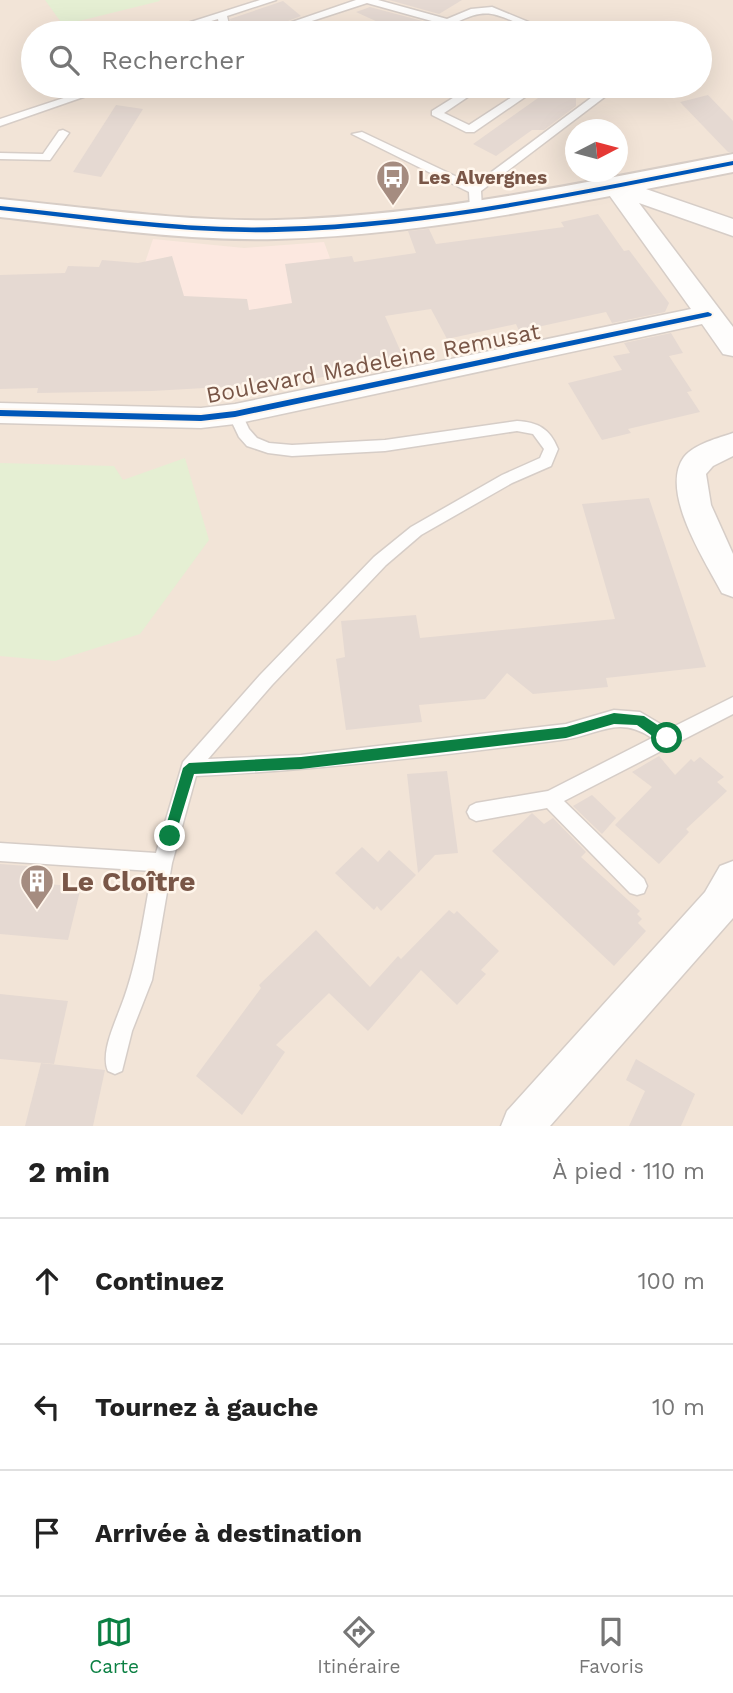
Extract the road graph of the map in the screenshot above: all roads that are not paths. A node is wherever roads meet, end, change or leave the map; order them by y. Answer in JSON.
{"nodes":[{"id":1,"x":271,"y":0,"type":"edge"},
{"id":2,"x":367,"y":0,"type":"edge"},
{"id":3,"x":222,"y":15,"type":"junction"},
{"id":4,"x":202,"y":21,"type":"edge"},
{"id":5,"x":223,"y":21,"type":"edge"},
{"id":6,"x":302,"y":21,"type":"edge"},
{"id":7,"x":451,"y":21,"type":"joint"},
{"id":8,"x":520,"y":21,"type":"edge"},
{"id":9,"x":74,"y":98,"type":"edge"},
{"id":10,"x":459,"y":98,"type":"edge"},
{"id":11,"x":518,"y":98,"type":"edge"},
{"id":12,"x":599,"y":98,"type":"edge"},
{"id":13,"x":0,"y":123,"type":"edge"},
{"id":14,"x":63,"y":133,"type":"dead end"},
{"id":15,"x":358,"y":134,"type":"dead end"},
{"id":16,"x":0,"y":156,"type":"edge"},
{"id":17,"x":733,"y":163,"type":"edge"},
{"id":18,"x":614,"y":185,"type":"junction"},
{"id":19,"x":674,"y":193,"type":"junction"},
{"id":20,"x":476,"y":200,"type":"junction"},
{"id":21,"x":0,"y":208,"type":"edge"},
{"id":22,"x":723,"y":223,"type":"edge"},
{"id":23,"x":665,"y":251,"type":"junction"},
{"id":24,"x":708,"y":314,"type":"junction"},
{"id":25,"x":733,"y":347,"type":"edge"},
{"id":26,"x":0,"y":413,"type":"edge"},
{"id":27,"x":236,"y":414,"type":"junction"},
{"id":28,"x":733,"y":444,"type":"edge"},
{"id":29,"x":733,"y":584,"type":"edge"},
{"id":30,"x":733,"y":705,"type":"edge"},
{"id":31,"x":667,"y":738,"type":"junction"},
{"id":32,"x":189,"y":768,"type":"junction"},
{"id":33,"x":550,"y":799,"type":"junction"},
{"id":34,"x":476,"y":812,"type":"dead end"},
{"id":35,"x":0,"y":852,"type":"edge"},
{"id":36,"x":163,"y":863,"type":"junction"},
{"id":37,"x":636,"y":886,"type":"dead end"},
{"id":38,"x":728,"y":899,"type":"edge"},
{"id":39,"x":115,"y":1064,"type":"dead end"},
{"id":40,"x":522,"y":1126,"type":"edge"}],
"edges":[{"from":1,"to":3,"type":"lane"},
{"from":2,"to":6,"type":"lane"},
{"from":2,"to":7,"type":"lane"},
{"from":3,"to":4,"type":"lane"},
{"from":3,"to":5,"type":"lane"},
{"from":7,"to":8,"type":"lane"},
{"from":9,"to":13,"type":"lane"},
{"from":10,"to":11,"type":"lane"},
{"from":12,"to":20,"type":"lane"},
{"from":14,"to":16,"type":"lane"},
{"from":15,"to":20,"type":"lane"},
{"from":17,"to":19,"type":"street"},
{"from":18,"to":19,"type":"street"},
{"from":18,"to":20,"type":"street"},
{"from":18,"to":23,"type":"street"},
{"from":19,"to":22,"type":"street"},
{"from":19,"to":23,"type":"street"},
{"from":20,"to":21,"type":"street"},
{"from":23,"to":24,"type":"street"},
{"from":24,"to":25,"type":"street"},
{"from":24,"to":27,"type":"street","name":"Boulevard Madeleine Remusat"},
{"from":26,"to":27,"type":"street","name":"Boulevard Madeleine Remusat"},
{"from":27,"to":32,"type":"lane"},
{"from":28,"to":29,"type":"street"},
{"from":30,"to":31,"type":"lane"},
{"from":31,"to":32,"type":"lane"},
{"from":31,"to":33,"type":"lane"},
{"from":32,"to":36,"type":"lane"},
{"from":33,"to":34,"type":"lane"},
{"from":33,"to":37,"type":"lane"},
{"from":35,"to":36,"type":"lane"},
{"from":36,"to":39,"type":"lane"},
{"from":38,"to":40,"type":"street"}]}
